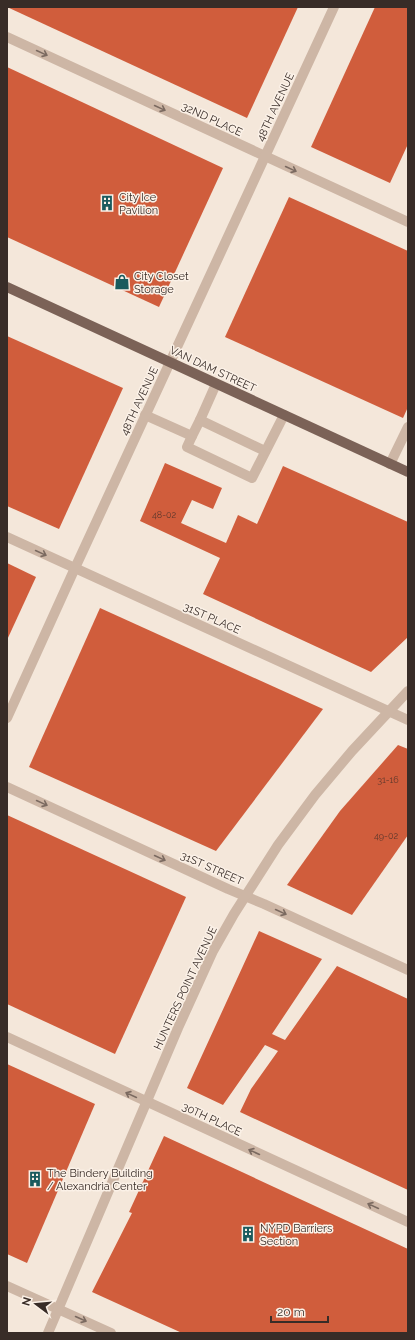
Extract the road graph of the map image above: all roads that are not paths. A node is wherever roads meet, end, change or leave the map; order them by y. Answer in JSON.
{"nodes":[{"id":1,"x":334,"y":7,"type":"edge"},
{"id":2,"x":7,"y":37,"type":"edge"},
{"id":3,"x":265,"y":157,"type":"junction"},
{"id":4,"x":408,"y":222,"type":"edge"},
{"id":5,"x":7,"y":287,"type":"edge"},
{"id":6,"x":170,"y":362,"type":"junction"},
{"id":7,"x":216,"y":384,"type":"junction"},
{"id":8,"x":145,"y":415,"type":"junction"},
{"id":9,"x":284,"y":415,"type":"junction"},
{"id":10,"x":200,"y":420,"type":"junction"},
{"id":11,"x":408,"y":427,"type":"edge"},
{"id":12,"x":192,"y":436,"type":"junction"},
{"id":13,"x":265,"y":451,"type":"junction"},
{"id":14,"x":390,"y":464,"type":"junction"},
{"id":15,"x":408,"y":472,"type":"edge"},
{"id":16,"x":7,"y":537,"type":"edge"},
{"id":17,"x":74,"y":568,"type":"junction"},
{"id":18,"x":408,"y":691,"type":"edge"},
{"id":19,"x":388,"y":711,"type":"junction"},
{"id":20,"x":7,"y":718,"type":"edge"},
{"id":21,"x":408,"y":720,"type":"edge"},
{"id":22,"x":7,"y":787,"type":"edge"},
{"id":23,"x":245,"y":896,"type":"junction"},
{"id":24,"x":408,"y":970,"type":"edge"},
{"id":25,"x":7,"y":1037,"type":"edge"},
{"id":26,"x":146,"y":1102,"type":"junction"},
{"id":27,"x":408,"y":1222,"type":"edge"},
{"id":28,"x":7,"y":1286,"type":"edge"},
{"id":29,"x":59,"y":1309,"type":"junction"},
{"id":30,"x":48,"y":1333,"type":"edge"},
{"id":31,"x":111,"y":1333,"type":"edge"}],
"edges":[{"from":1,"to":3,"type":"street","name":"48TH AVENUE"},
{"from":2,"to":3,"type":"street","name":"32ND PLACE","one_way":true},
{"from":3,"to":4,"type":"street","name":"32ND PLACE","one_way":true},
{"from":3,"to":6,"type":"street","name":"48TH AVENUE"},
{"from":5,"to":6,"type":"main road","name":"VAN DAM STREET"},
{"from":6,"to":7,"type":"main road","name":"VAN DAM STREET"},
{"from":6,"to":8,"type":"street","name":"48TH AVENUE"},
{"from":7,"to":9,"type":"main road","name":"VAN DAM STREET"},
{"from":7,"to":10,"type":"street"},
{"from":8,"to":12,"type":"street"},
{"from":8,"to":17,"type":"street","name":"48TH AVENUE"},
{"from":9,"to":13,"type":"street"},
{"from":9,"to":14,"type":"main road","name":"VAN DAM STREET"},
{"from":10,"to":12,"type":"street"},
{"from":10,"to":13,"type":"street"},
{"from":11,"to":14,"type":"street"},
{"from":12,"to":13,"type":"street"},
{"from":14,"to":15,"type":"main road","name":"VAN DAM STREET"},
{"from":16,"to":17,"type":"street","name":"31ST PLACE","one_way":true},
{"from":17,"to":19,"type":"street","name":"31ST PLACE"},
{"from":17,"to":20,"type":"street","name":"48TH AVENUE"},
{"from":18,"to":19,"type":"street","name":"HUNTERS POINT AVENUE"},
{"from":19,"to":21,"type":"street","name":"31ST PLACE"},
{"from":19,"to":23,"type":"street","name":"HUNTERS POINT AVENUE"},
{"from":22,"to":23,"type":"street","name":"31ST STREET","one_way":true},
{"from":23,"to":24,"type":"street","name":"31ST STREET","one_way":true},
{"from":23,"to":26,"type":"street","name":"HUNTERS POINT AVENUE"},
{"from":26,"to":25,"type":"street","name":"30TH PLACE","one_way":true},
{"from":27,"to":26,"type":"street","name":"30TH PLACE","one_way":true},
{"from":26,"to":29,"type":"street","name":"HUNTERS POINT AVENUE"},
{"from":28,"to":29,"type":"street"},
{"from":29,"to":30,"type":"street","name":"HUNTERS POINT AVENUE"},
{"from":29,"to":31,"type":"street","one_way":true}]}
